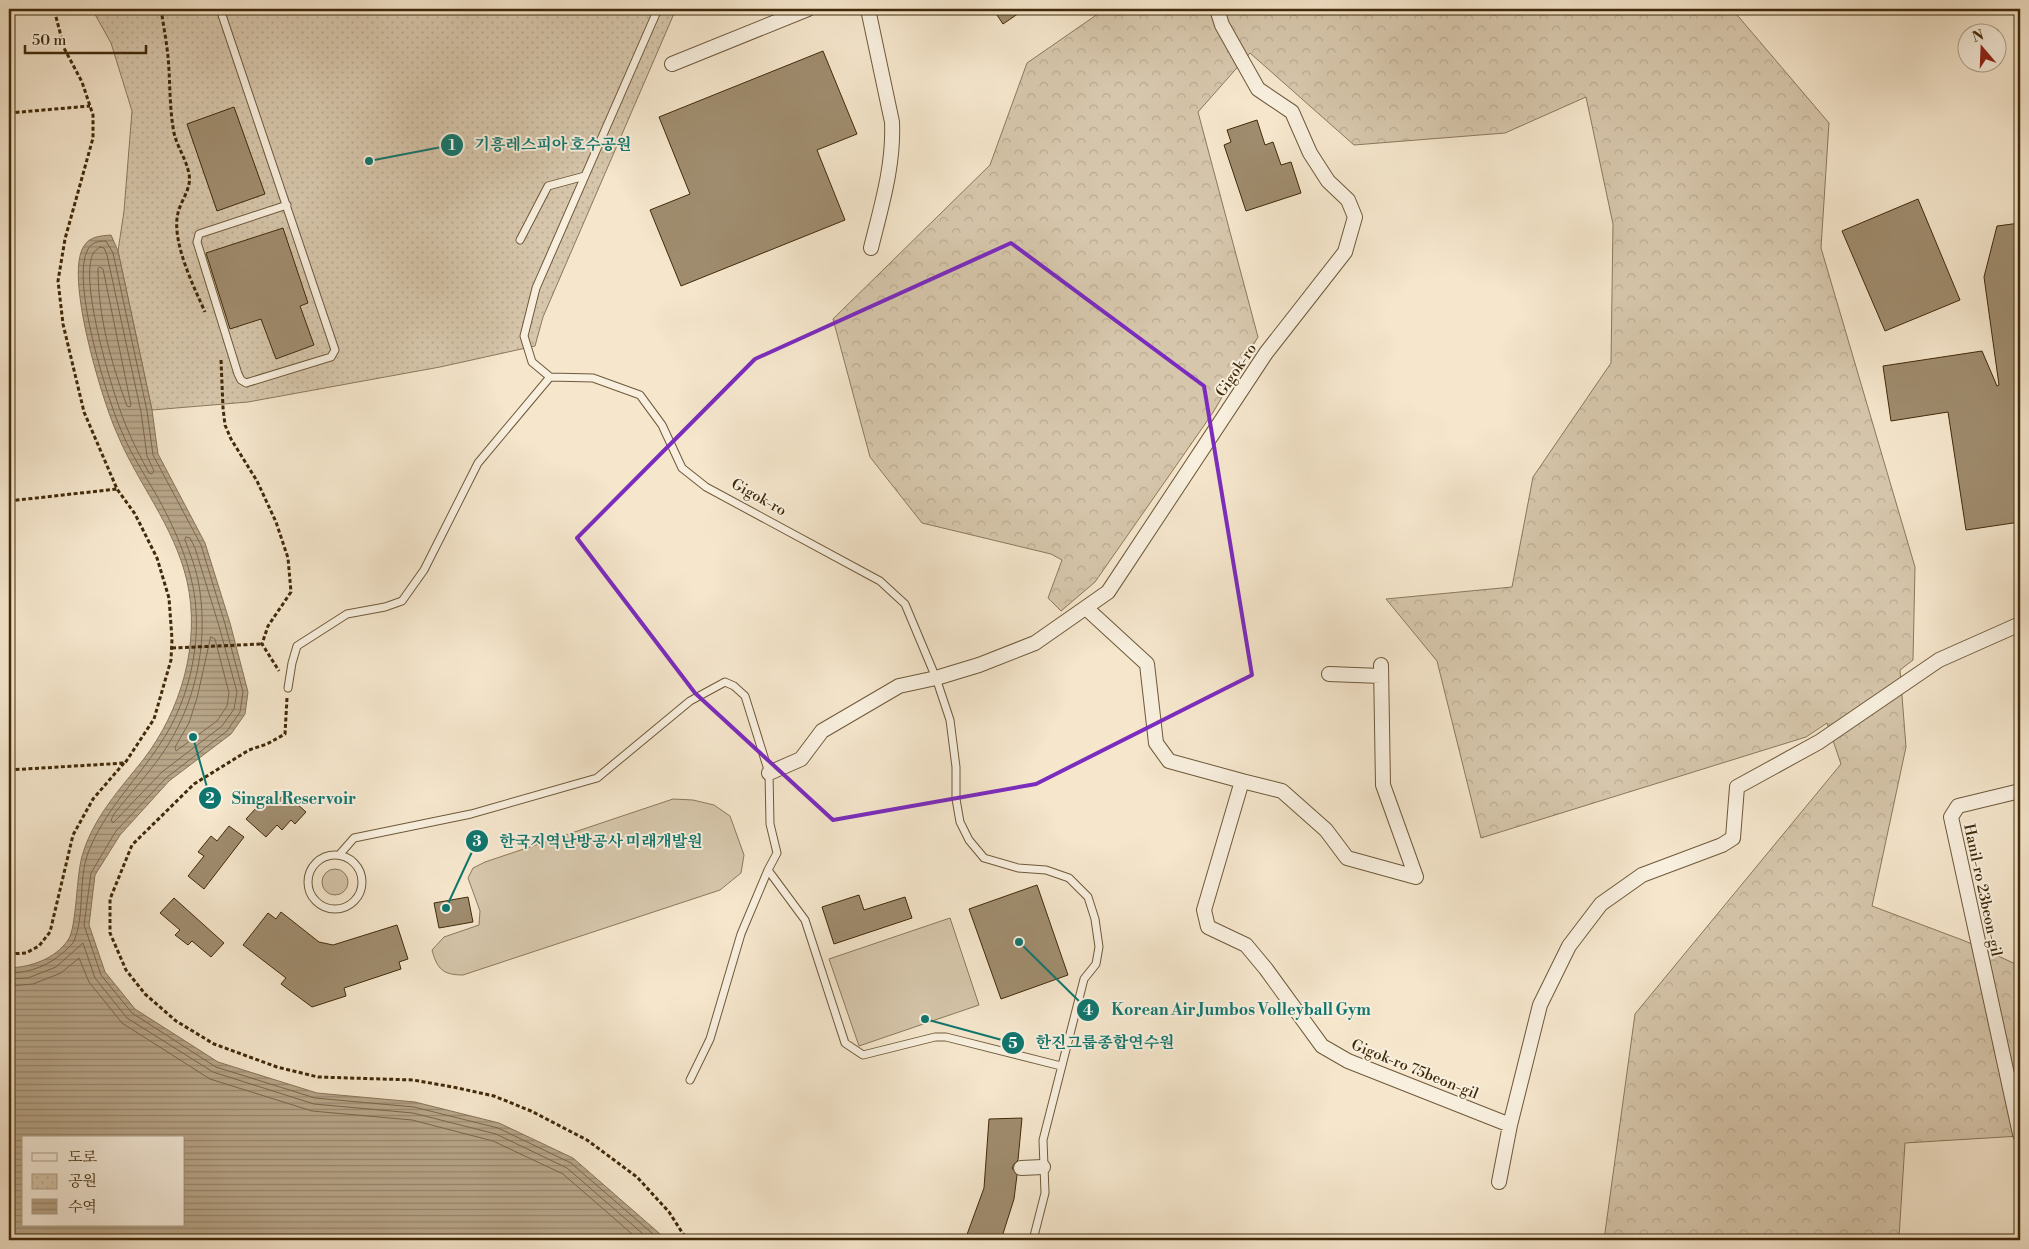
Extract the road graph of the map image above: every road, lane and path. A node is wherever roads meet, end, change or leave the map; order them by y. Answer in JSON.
{"nodes":[{"id":1,"x":54,"y":9,"type":"edge"},
{"id":2,"x":220,"y":9,"type":"edge"},
{"id":3,"x":658,"y":9,"type":"edge"},
{"id":4,"x":808,"y":9,"type":"edge"},
{"id":5,"x":868,"y":9,"type":"edge"},
{"id":6,"x":1217,"y":9,"type":"edge"},
{"id":7,"x":672,"y":64,"type":"dead end"},
{"id":8,"x":90,"y":106,"type":"junction"},
{"id":9,"x":9,"y":114,"type":"edge"},
{"id":10,"x":586,"y":176,"type":"junction"},
{"id":11,"x":287,"y":205,"type":"junction"},
{"id":12,"x":520,"y":240,"type":"dead end"},
{"id":13,"x":871,"y":248,"type":"dead end"},
{"id":14,"x":550,"y":377,"type":"junction"},
{"id":15,"x":116,"y":489,"type":"junction"},
{"id":16,"x":9,"y":501,"type":"edge"},
{"id":17,"x":1086,"y":608,"type":"junction"},
{"id":18,"x":2020,"y":624,"type":"edge"},
{"id":19,"x":262,"y":644,"type":"dead end"},
{"id":20,"x":172,"y":648,"type":"junction"},
{"id":21,"x":1330,"y":674,"type":"dead end"},
{"id":22,"x":936,"y":678,"type":"junction"},
{"id":23,"x":288,"y":688,"type":"dead end"},
{"id":24,"x":285,"y":734,"type":"dead end"},
{"id":25,"x":9,"y":758,"type":"edge"},
{"id":26,"x":125,"y":763,"type":"junction"},
{"id":27,"x":9,"y":770,"type":"edge"},
{"id":28,"x":769,"y":773,"type":"junction"},
{"id":29,"x":1242,"y":781,"type":"junction"},
{"id":30,"x":2020,"y":791,"type":"edge"},
{"id":31,"x":339,"y":855,"type":"junction"},
{"id":32,"x":768,"y":870,"type":"junction"},
{"id":33,"x":9,"y":954,"type":"edge"},
{"id":34,"x":1061,"y":1066,"type":"junction"},
{"id":35,"x":690,"y":1080,"type":"dead end"},
{"id":36,"x":1510,"y":1125,"type":"junction"},
{"id":37,"x":2020,"y":1134,"type":"edge"},
{"id":38,"x":1044,"y":1167,"type":"junction"},
{"id":39,"x":1021,"y":1168,"type":"dead end"},
{"id":40,"x":1499,"y":1182,"type":"dead end"},
{"id":41,"x":687,"y":1240,"type":"edge"},
{"id":42,"x":1033,"y":1240,"type":"edge"}],
"edges":[{"from":1,"to":8,"type":"path"},
{"from":2,"to":11,"type":"lane"},
{"from":3,"to":10,"type":"lane"},
{"from":4,"to":7,"type":"street"},
{"from":5,"to":13,"type":"street"},
{"from":6,"to":17,"type":"street","name":"Gigok-ro"},
{"from":8,"to":9,"type":"path"},
{"from":8,"to":15,"type":"path"},
{"from":10,"to":12,"type":"lane"},
{"from":10,"to":14,"type":"lane"},
{"from":11,"to":11,"type":"lane"},
{"from":14,"to":22,"type":"lane","name":"Gigok-ro"},
{"from":14,"to":23,"type":"lane"},
{"from":15,"to":16,"type":"path"},
{"from":15,"to":20,"type":"path"},
{"from":17,"to":22,"type":"street","name":"Gigok-ro"},
{"from":17,"to":29,"type":"street"},
{"from":18,"to":36,"type":"street"},
{"from":19,"to":20,"type":"path"},
{"from":20,"to":26,"type":"path"},
{"from":21,"to":29,"type":"street"},
{"from":22,"to":28,"type":"street","name":"Gigok-ro"},
{"from":22,"to":34,"type":"lane"},
{"from":24,"to":41,"type":"path"},
{"from":25,"to":27,"type":"path"},
{"from":26,"to":27,"type":"path"},
{"from":26,"to":33,"type":"path"},
{"from":28,"to":31,"type":"lane"},
{"from":28,"to":32,"type":"lane"},
{"from":29,"to":36,"type":"street","name":"Gigok-ro 75beon-gil"},
{"from":30,"to":37,"type":"street","name":"Hanil-ro 23beon-gil"},
{"from":31,"to":31,"type":"lane"},
{"from":32,"to":34,"type":"lane"},
{"from":32,"to":35,"type":"lane"},
{"from":34,"to":38,"type":"lane"},
{"from":36,"to":40,"type":"street"},
{"from":38,"to":39,"type":"street"},
{"from":38,"to":42,"type":"lane"}]}
